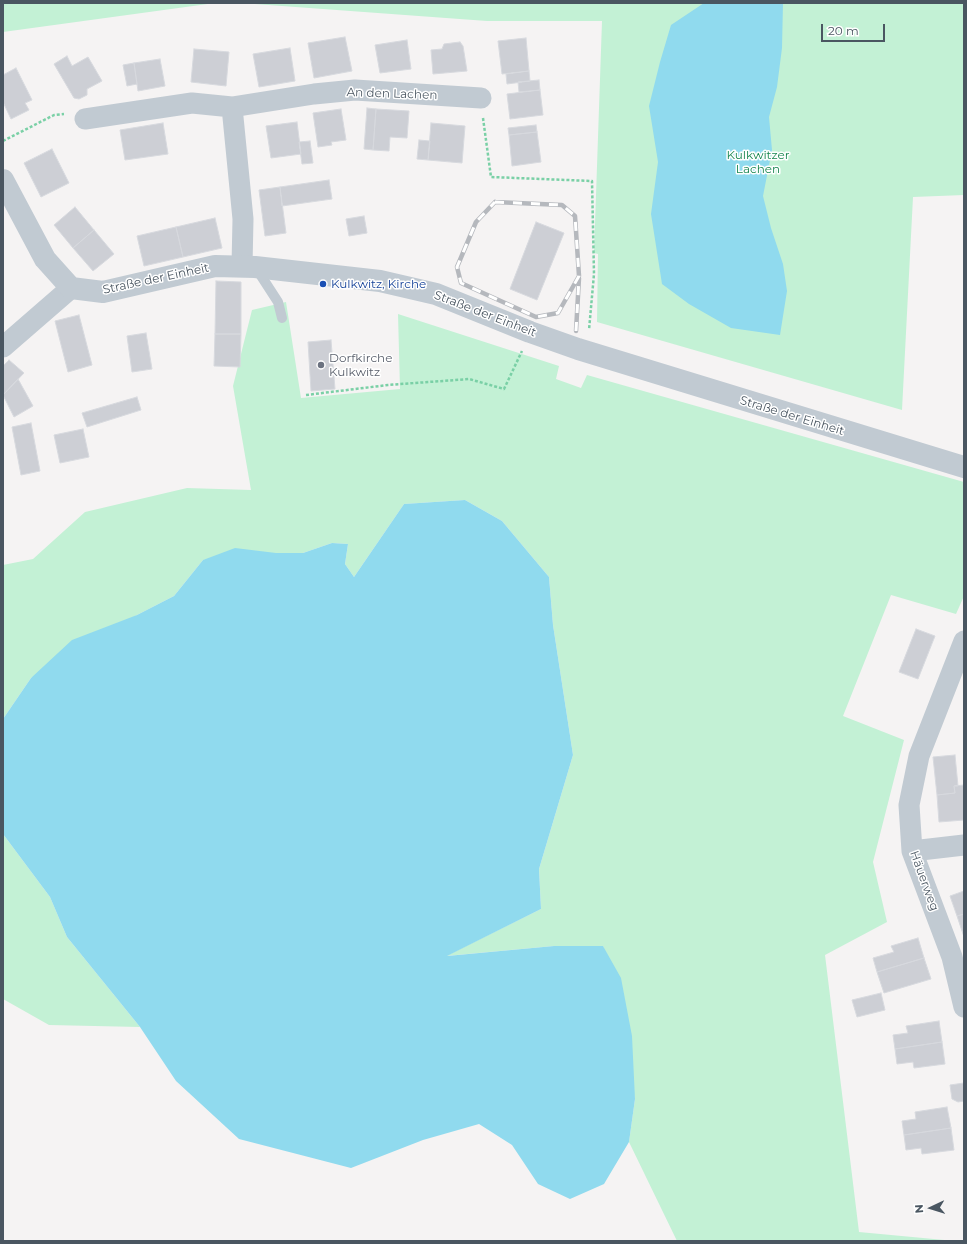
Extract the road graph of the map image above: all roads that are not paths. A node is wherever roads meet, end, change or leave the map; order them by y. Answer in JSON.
{"nodes":[{"id":1,"x":481,"y":98,"type":"road end"},
{"id":2,"x":232,"y":107,"type":"junction"},
{"id":3,"x":86,"y":119,"type":"road end"},
{"id":4,"x":3,"y":180,"type":"edge"},
{"id":5,"x":248,"y":266,"type":"junction"},
{"id":6,"x":71,"y":288,"type":"junction"},
{"id":7,"x":282,"y":318,"type":"dead end"},
{"id":8,"x":3,"y":347,"type":"edge"},
{"id":9,"x":964,"y":467,"type":"edge"},
{"id":10,"x":964,"y":641,"type":"edge"},
{"id":11,"x":964,"y":845,"type":"edge"},
{"id":12,"x":912,"y":851,"type":"junction"},
{"id":13,"x":964,"y":1007,"type":"edge"}],
"edges":[{"from":1,"to":2,"type":"street","name":"An den Lachen"},
{"from":2,"to":3,"type":"street","name":"An den Lachen"},
{"from":2,"to":5,"type":"street"},
{"from":4,"to":6,"type":"street"},
{"from":5,"to":6,"type":"street","name":"Straße der Einheit"},
{"from":5,"to":7,"type":"lane"},
{"from":5,"to":9,"type":"street","name":"Straße der Einheit"},
{"from":6,"to":8,"type":"street"},
{"from":10,"to":12,"type":"street","name":"Häuerweg"},
{"from":11,"to":12,"type":"street"},
{"from":12,"to":13,"type":"street","name":"Häuerweg"}]}
